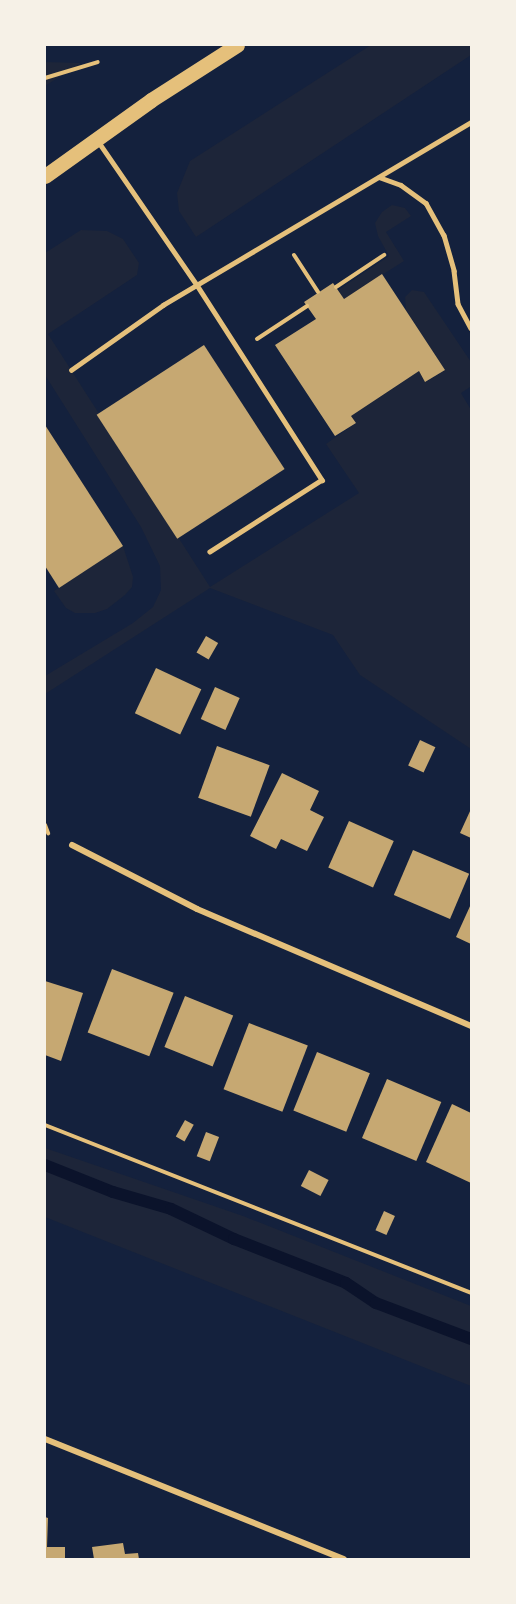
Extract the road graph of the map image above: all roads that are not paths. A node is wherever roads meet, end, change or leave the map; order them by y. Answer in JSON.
{"nodes":[{"id":1,"x":237,"y":45,"type":"edge"},
{"id":2,"x":471,"y":122,"type":"edge"},
{"id":3,"x":98,"y":141,"type":"junction"},
{"id":4,"x":45,"y":176,"type":"edge"},
{"id":5,"x":379,"y":177,"type":"junction"},
{"id":6,"x":197,"y":285,"type":"junction"},
{"id":7,"x":471,"y":328,"type":"edge"},
{"id":8,"x":71,"y":370,"type":"dead end"},
{"id":9,"x":210,"y":552,"type":"dead end"},
{"id":10,"x":72,"y":845,"type":"dead end"},
{"id":11,"x":471,"y":1026,"type":"edge"},
{"id":12,"x":45,"y":1439,"type":"edge"},
{"id":13,"x":344,"y":1559,"type":"edge"}],
"edges":[{"from":1,"to":3,"type":"main road"},
{"from":2,"to":5,"type":"lane"},
{"from":3,"to":4,"type":"main road"},
{"from":3,"to":6,"type":"lane"},
{"from":5,"to":6,"type":"lane"},
{"from":5,"to":7,"type":"lane"},
{"from":6,"to":8,"type":"lane"},
{"from":6,"to":9,"type":"lane"},
{"from":10,"to":11,"type":"street"},
{"from":12,"to":13,"type":"street"}]}
